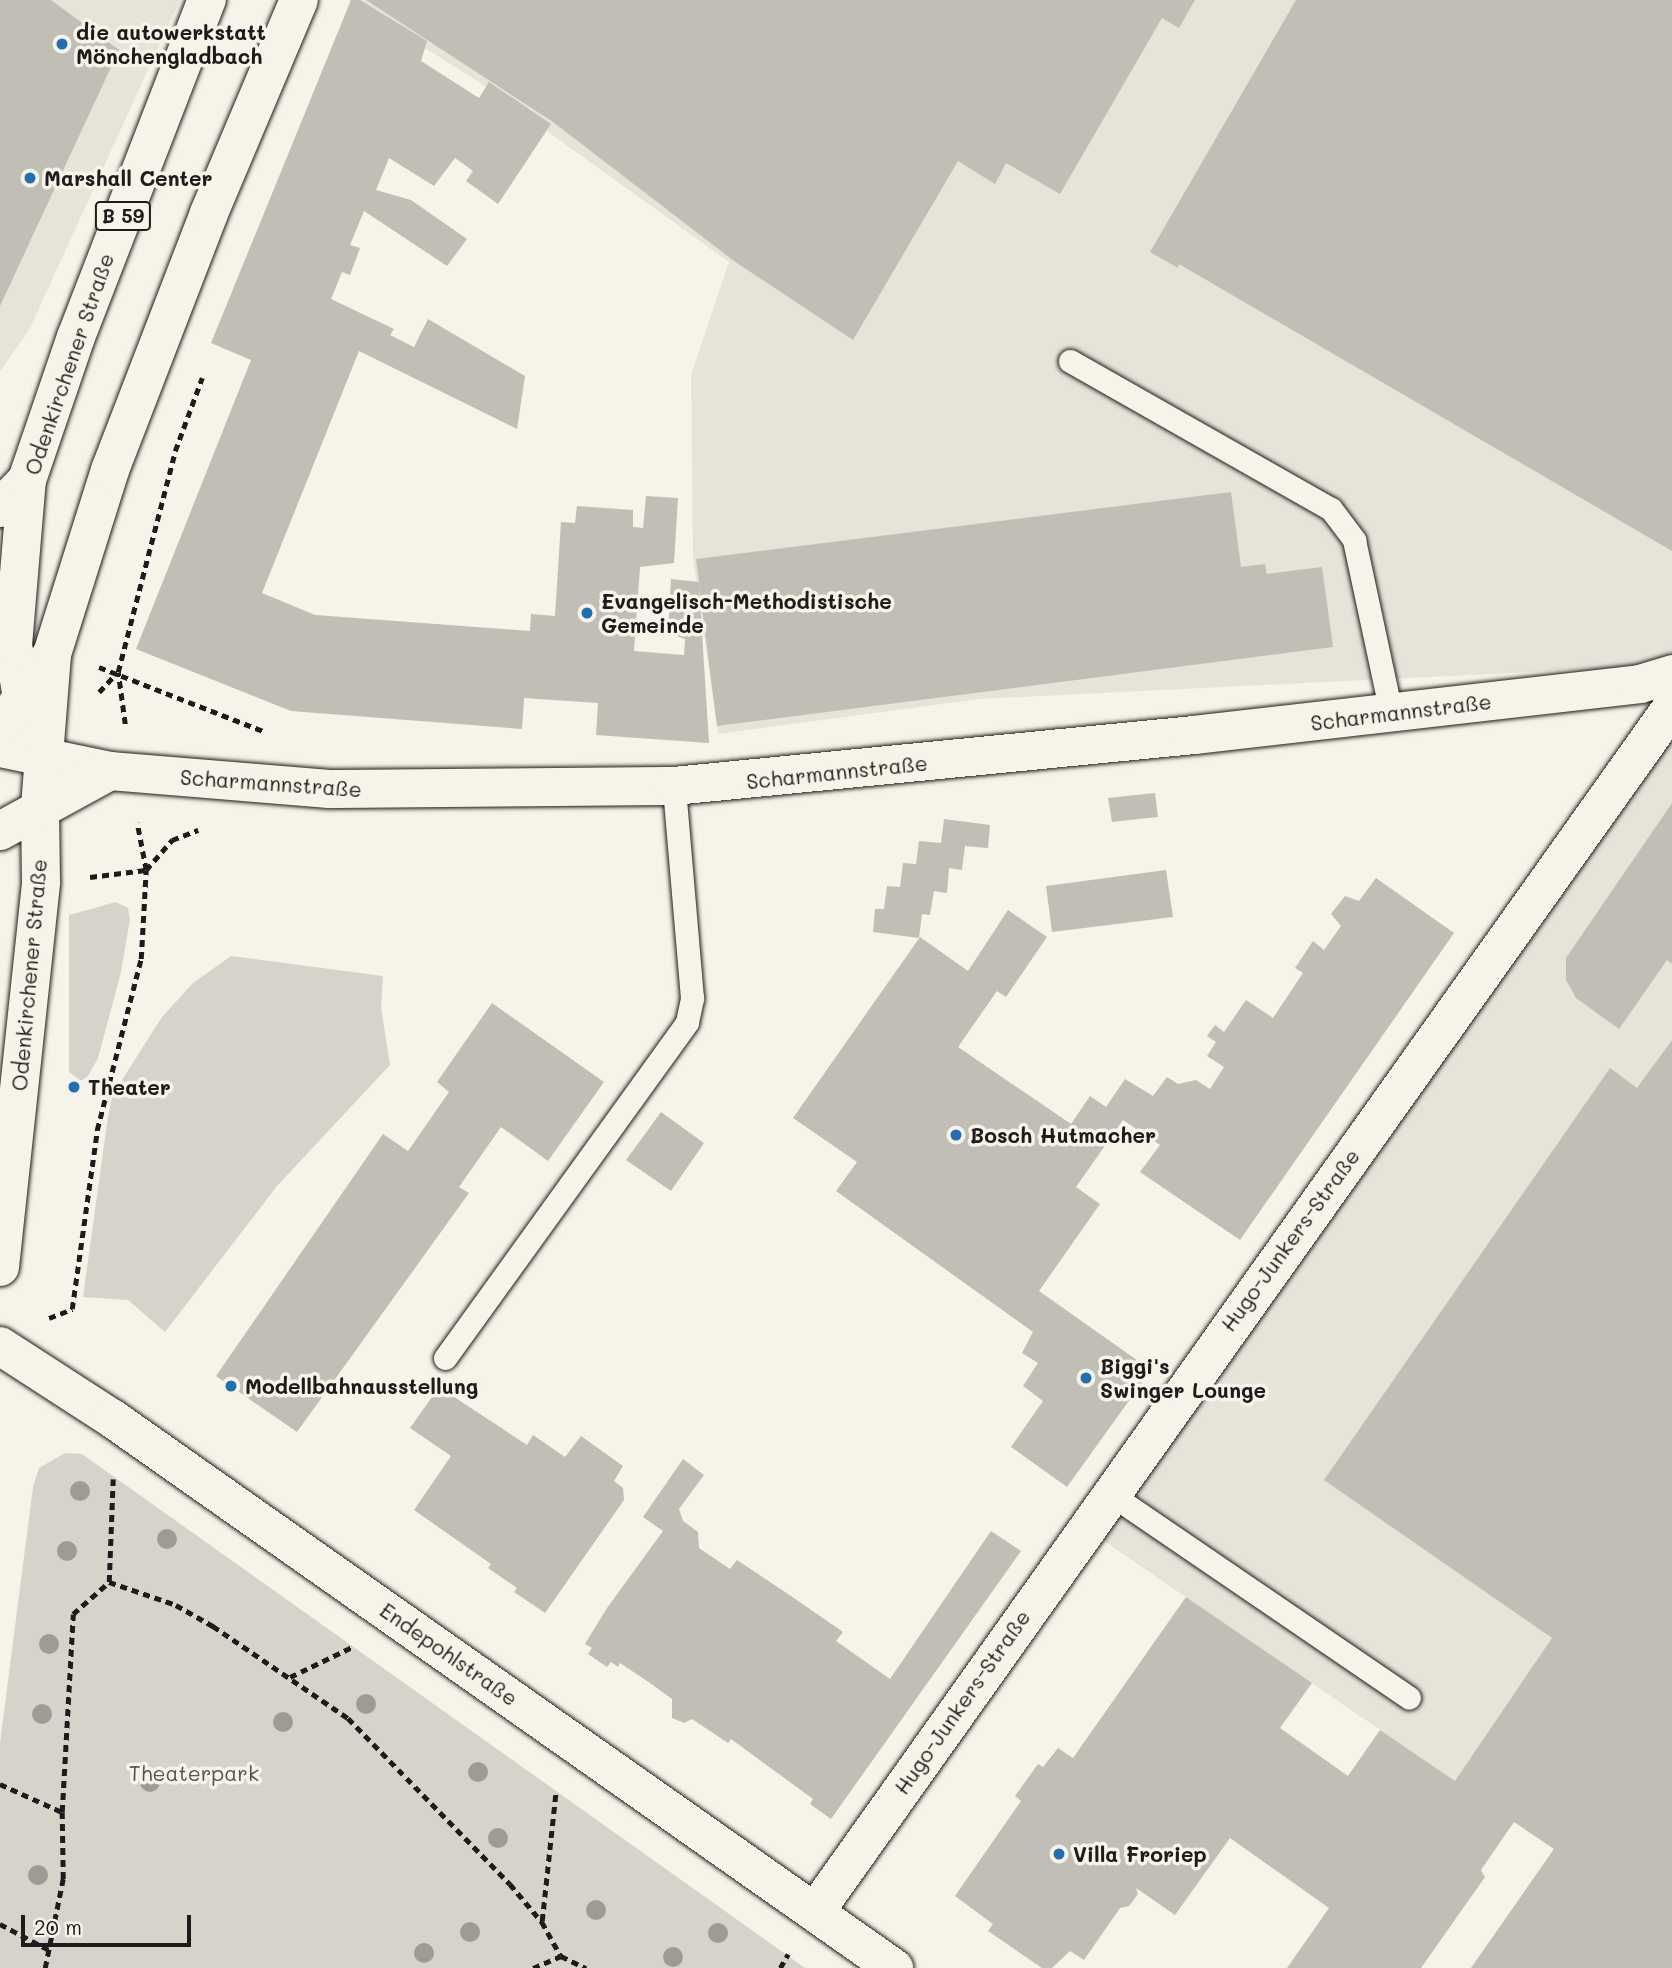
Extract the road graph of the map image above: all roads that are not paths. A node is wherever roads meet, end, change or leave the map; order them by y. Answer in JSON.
{"nodes":[{"id":1,"x":207,"y":0,"type":"edge"},
{"id":2,"x":299,"y":0,"type":"edge"},
{"id":3,"x":1070,"y":361,"type":"dead end"},
{"id":4,"x":27,"y":480,"type":"junction"},
{"id":5,"x":0,"y":508,"type":"edge"},
{"id":6,"x":52,"y":654,"type":"junction"},
{"id":7,"x":1672,"y":674,"type":"edge"},
{"id":8,"x":1672,"y":707,"type":"edge"},
{"id":9,"x":1391,"y":713,"type":"junction"},
{"id":10,"x":11,"y":716,"type":"edge"},
{"id":11,"x":19,"y":755,"type":"edge"},
{"id":12,"x":110,"y":771,"type":"junction"},
{"id":13,"x":674,"y":786,"type":"junction"},
{"id":14,"x":40,"y":807,"type":"junction"},
{"id":15,"x":0,"y":831,"type":"edge"},
{"id":16,"x":0,"y":1267,"type":"edge"},
{"id":17,"x":0,"y":1346,"type":"edge"},
{"id":18,"x":445,"y":1358,"type":"dead end"},
{"id":19,"x":1109,"y":1493,"type":"junction"},
{"id":20,"x":1409,"y":1698,"type":"dead end"},
{"id":21,"x":815,"y":1912,"type":"junction"},
{"id":22,"x":894,"y":1968,"type":"edge"}],
"edges":[{"from":1,"to":4,"type":"main road","name":"Odenkirchener Straße","number":"B 59"},
{"from":2,"to":6,"type":"main road","name":"Odenkirchener Straße","number":"B 59"},
{"from":3,"to":9,"type":"lane"},
{"from":4,"to":5,"type":"main road"},
{"from":4,"to":10,"type":"main road","name":"Odenkirchener Straße","number":"B 59"},
{"from":6,"to":10,"type":"main road","name":"Odenkirchener Straße","number":"B 59"},
{"from":6,"to":11,"type":"main road","name":"Odenkirchener Straße","number":"B 59"},
{"from":7,"to":9,"type":"main road","name":"Scharmannstraße"},
{"from":8,"to":19,"type":"main road","name":"Hugo-Junkers-Straße"},
{"from":9,"to":13,"type":"main road","name":"Scharmannstraße"},
{"from":10,"to":11,"type":"main road","name":"Odenkirchener Straße","number":"B 59"},
{"from":11,"to":12,"type":"main road","name":"Scharmannstraße"},
{"from":11,"to":14,"type":"main road","name":"Odenkirchener Straße","number":"B 59"},
{"from":12,"to":13,"type":"main road","name":"Scharmannstraße"},
{"from":12,"to":14,"type":"main road"},
{"from":13,"to":18,"type":"lane"},
{"from":14,"to":15,"type":"main road"},
{"from":14,"to":16,"type":"main road","name":"Odenkirchener Straße","number":"B 59"},
{"from":17,"to":21,"type":"main road","name":"Endepohlstraße"},
{"from":19,"to":20,"type":"lane"},
{"from":19,"to":21,"type":"main road","name":"Hugo-Junkers-Straße"},
{"from":21,"to":22,"type":"main road","name":"Endepohlstraße"}]}
